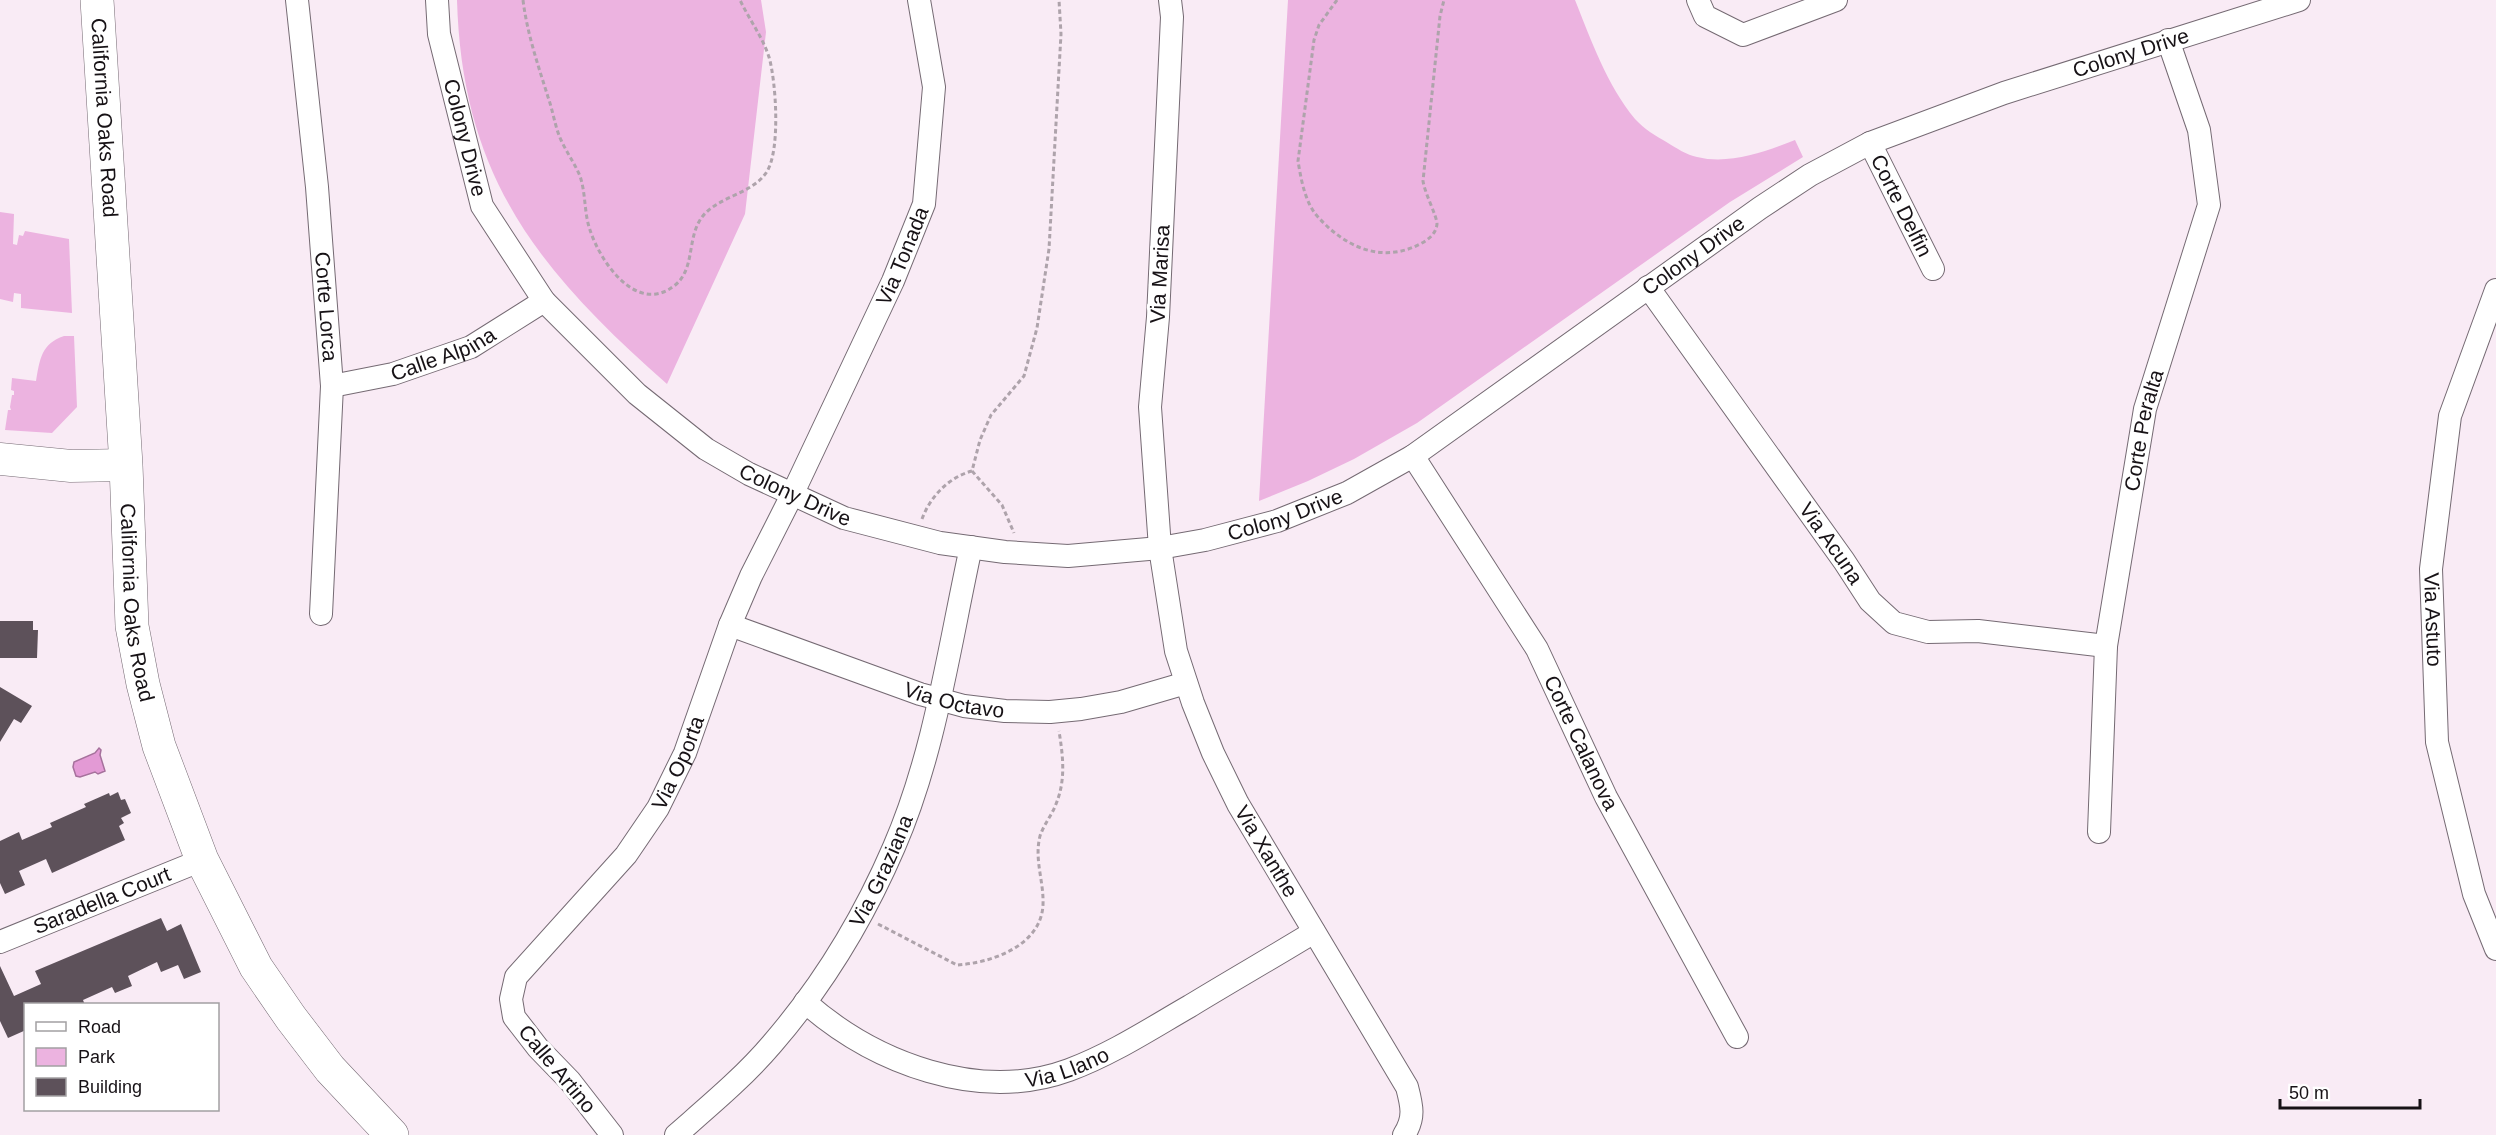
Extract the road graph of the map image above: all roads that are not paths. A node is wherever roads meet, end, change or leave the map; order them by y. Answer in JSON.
{"nodes":[{"id":1,"x":97,"y":0,"type":"edge"},
{"id":2,"x":297,"y":0,"type":"edge"},
{"id":3,"x":437,"y":0,"type":"edge"},
{"id":4,"x":919,"y":0,"type":"edge"},
{"id":5,"x":1170,"y":0,"type":"edge"},
{"id":6,"x":1698,"y":0,"type":"edge"},
{"id":7,"x":1836,"y":0,"type":"edge"},
{"id":8,"x":2299,"y":0,"type":"edge"},
{"id":9,"x":2168,"y":40,"type":"junction"},
{"id":10,"x":1869,"y":143,"type":"junction"},
{"id":11,"x":1932,"y":269,"type":"dead end"},
{"id":12,"x":1648,"y":288,"type":"junction"},
{"id":13,"x":2496,"y":290,"type":"edge"},
{"id":14,"x":544,"y":301,"type":"junction"},
{"id":15,"x":332,"y":386,"type":"junction"},
{"id":16,"x":1413,"y":456,"type":"junction"},
{"id":17,"x":0,"y":459,"type":"edge"},
{"id":18,"x":126,"y":465,"type":"junction"},
{"id":19,"x":792,"y":495,"type":"junction"},
{"id":20,"x":971,"y":547,"type":"junction"},
{"id":21,"x":1160,"y":548,"type":"junction"},
{"id":22,"x":321,"y":614,"type":"dead end"},
{"id":23,"x":730,"y":625,"type":"junction"},
{"id":24,"x":2106,"y":646,"type":"junction"},
{"id":25,"x":1186,"y":683,"type":"junction"},
{"id":26,"x":938,"y":699,"type":"junction"},
{"id":27,"x":2099,"y":832,"type":"dead end"},
{"id":28,"x":202,"y":860,"type":"junction"},
{"id":29,"x":1314,"y":932,"type":"junction"},
{"id":30,"x":0,"y":942,"type":"edge"},
{"id":31,"x":2496,"y":948,"type":"edge"},
{"id":32,"x":511,"y":999,"type":"joint"},
{"id":33,"x":805,"y":1002,"type":"junction"},
{"id":34,"x":1737,"y":1037,"type":"dead end"},
{"id":35,"x":392,"y":1135,"type":"edge"},
{"id":36,"x":612,"y":1135,"type":"edge"},
{"id":37,"x":676,"y":1135,"type":"edge"},
{"id":38,"x":1404,"y":1135,"type":"edge"}],
"edges":[{"from":1,"to":18,"type":"main road","name":"California Oaks Road"},
{"from":2,"to":15,"type":"street","name":"Corte Lorca"},
{"from":3,"to":14,"type":"street","name":"Colony Drive"},
{"from":4,"to":19,"type":"street","name":"Via Tonada"},
{"from":5,"to":21,"type":"street","name":"Via Marisa"},
{"from":6,"to":7,"type":"street"},
{"from":8,"to":9,"type":"street","name":"Colony Drive"},
{"from":9,"to":10,"type":"street","name":"Colony Drive"},
{"from":9,"to":24,"type":"street","name":"Corte Peralta"},
{"from":10,"to":11,"type":"street","name":"Corte Delfin"},
{"from":10,"to":12,"type":"street","name":"Colony Drive"},
{"from":12,"to":16,"type":"street","name":"Colony Drive"},
{"from":12,"to":24,"type":"street","name":"Via Acuna"},
{"from":13,"to":31,"type":"street","name":"Via Astuto"},
{"from":14,"to":15,"type":"street","name":"Calle Alpina"},
{"from":14,"to":19,"type":"street","name":"Colony Drive"},
{"from":15,"to":22,"type":"street","name":"Corte Lorca"},
{"from":16,"to":21,"type":"street","name":"Colony Drive"},
{"from":16,"to":34,"type":"street","name":"Corte Calanova"},
{"from":17,"to":18,"type":"main road"},
{"from":18,"to":28,"type":"main road","name":"California Oaks Road"},
{"from":19,"to":20,"type":"street","name":"Colony Drive"},
{"from":19,"to":23,"type":"street","name":"Via Oporta"},
{"from":20,"to":21,"type":"street","name":"Colony Drive"},
{"from":20,"to":26,"type":"street","name":"Via Graziana"},
{"from":21,"to":25,"type":"street","name":"Via Xanthe"},
{"from":23,"to":26,"type":"street","name":"Via Octavo"},
{"from":23,"to":32,"type":"street","name":"Via Oporta"},
{"from":24,"to":27,"type":"street","name":"Corte Peralta"},
{"from":25,"to":26,"type":"street","name":"Via Octavo"},
{"from":25,"to":29,"type":"street","name":"Via Xanthe"},
{"from":26,"to":33,"type":"street","name":"Via Graziana"},
{"from":28,"to":30,"type":"street","name":"Saradella Court"},
{"from":28,"to":35,"type":"main road","name":"California Oaks Road"},
{"from":29,"to":33,"type":"street","name":"Via Llano"},
{"from":29,"to":38,"type":"street","name":"Via Xanthe"},
{"from":32,"to":36,"type":"street","name":"Calle Artino"},
{"from":33,"to":37,"type":"street","name":"Via Graziana"}]}
